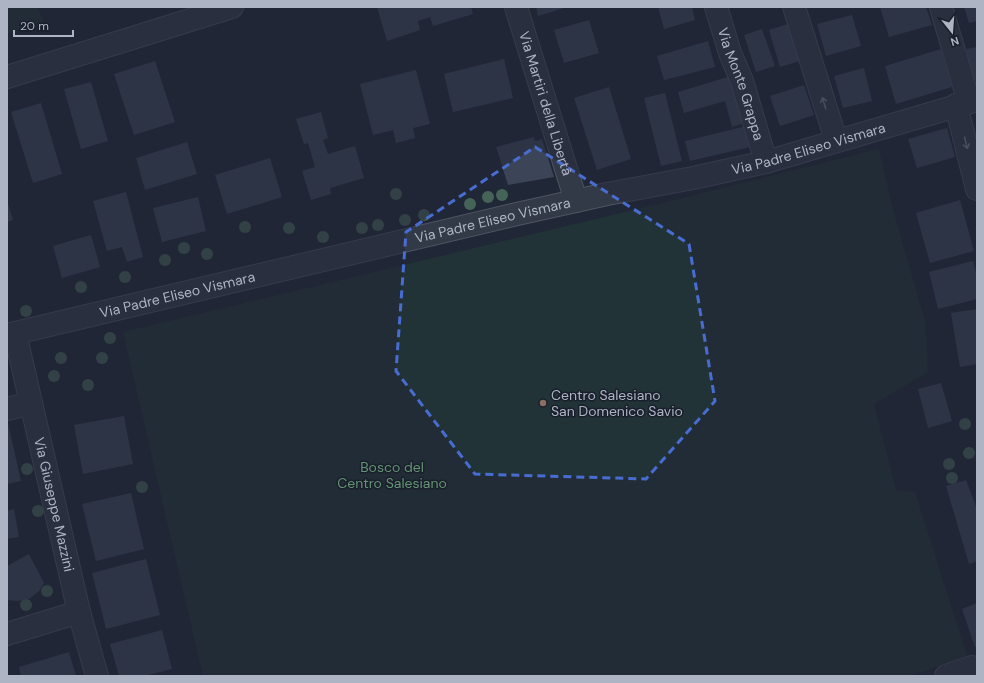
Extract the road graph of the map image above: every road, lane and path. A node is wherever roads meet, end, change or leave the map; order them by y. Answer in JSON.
{"nodes":[{"id":1,"x":232,"y":7,"type":"edge"},
{"id":2,"x":516,"y":7,"type":"edge"},
{"id":3,"x":716,"y":7,"type":"edge"},
{"id":4,"x":794,"y":7,"type":"edge"},
{"id":5,"x":941,"y":7,"type":"edge"},
{"id":6,"x":7,"y":77,"type":"edge"},
{"id":7,"x":967,"y":102,"type":"edge"},
{"id":8,"x":836,"y":140,"type":"junction"},
{"id":9,"x":766,"y":162,"type":"junction"},
{"id":10,"x":977,"y":189,"type":"edge"},
{"id":11,"x":576,"y":201,"type":"junction"},
{"id":12,"x":11,"y":334,"type":"edge"},
{"id":13,"x":31,"y":403,"type":"junction"},
{"id":14,"x":7,"y":409,"type":"edge"},
{"id":15,"x":79,"y":612,"type":"junction"},
{"id":16,"x":7,"y":634,"type":"edge"},
{"id":17,"x":972,"y":667,"type":"dead end"},
{"id":18,"x":97,"y":676,"type":"edge"},
{"id":19,"x":946,"y":676,"type":"edge"}],
"edges":[{"from":1,"to":6,"type":"street"},
{"from":2,"to":11,"type":"street","name":"Via Martiri della Libertà"},
{"from":3,"to":9,"type":"street","name":"Via Monte Grappa"},
{"from":8,"to":4,"type":"street","one_way":true},
{"from":5,"to":7,"type":"street"},
{"from":7,"to":8,"type":"street","name":"Via Padre Eliseo Vismara"},
{"from":7,"to":10,"type":"street","one_way":true},
{"from":8,"to":9,"type":"street","name":"Via Padre Eliseo Vismara"},
{"from":9,"to":11,"type":"street","name":"Via Padre Eliseo Vismara"},
{"from":11,"to":12,"type":"street","name":"Via Padre Eliseo Vismara"},
{"from":12,"to":13,"type":"street","name":"Via Giuseppe Mazzini"},
{"from":13,"to":14,"type":"street"},
{"from":13,"to":15,"type":"street","name":"Via Giuseppe Mazzini"},
{"from":15,"to":16,"type":"street"},
{"from":15,"to":18,"type":"street","name":"Via Giuseppe Mazzini"},
{"from":17,"to":19,"type":"street"}]}
